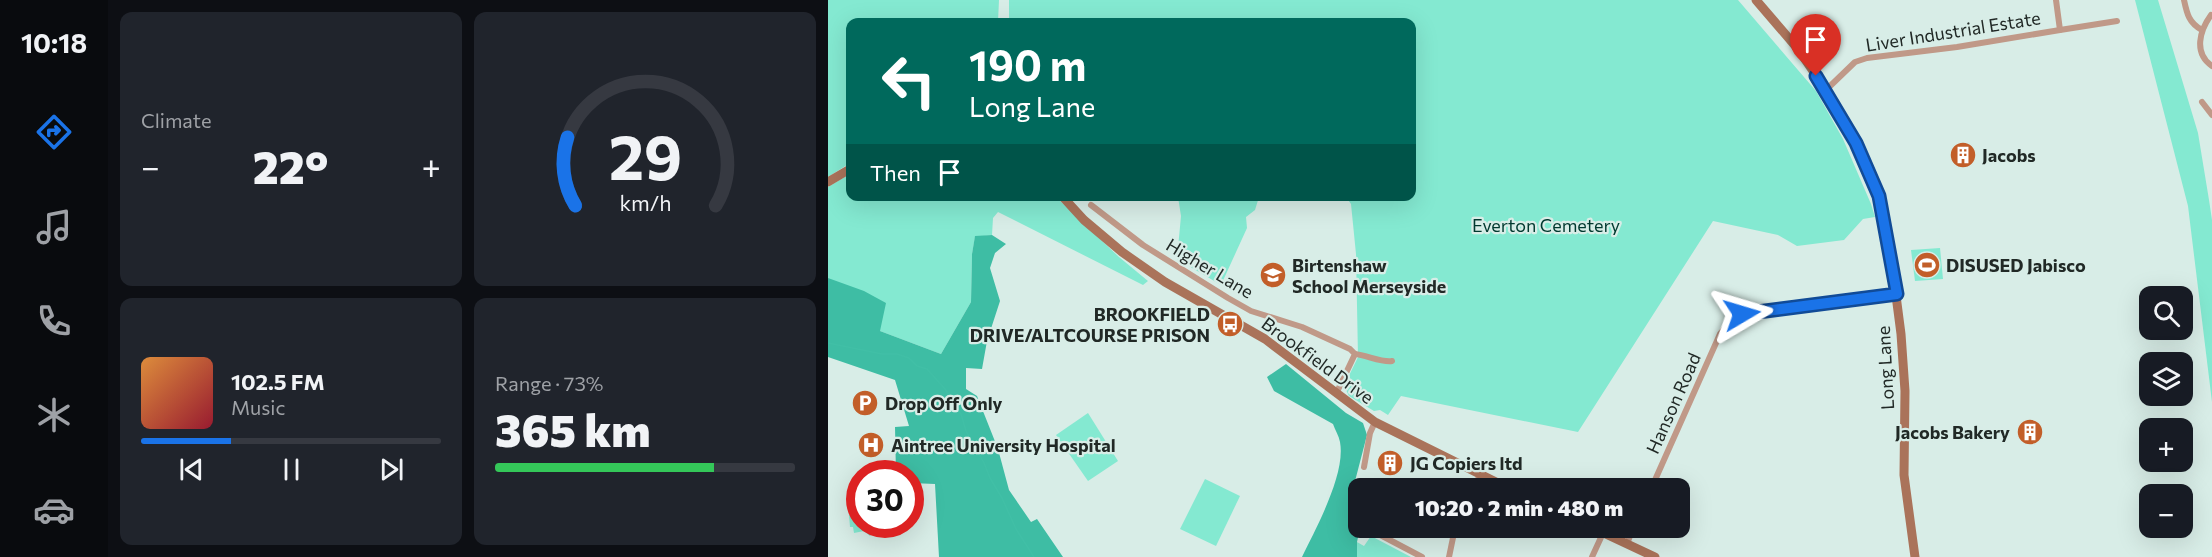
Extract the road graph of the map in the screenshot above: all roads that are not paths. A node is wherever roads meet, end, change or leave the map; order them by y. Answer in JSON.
{"nodes":[{"id":1,"x":1756,"y":0,"type":"edge"},
{"id":2,"x":2056,"y":0,"type":"edge"},
{"id":3,"x":2184,"y":0,"type":"edge"},
{"id":4,"x":2210,"y":14,"type":"edge"},
{"id":5,"x":2117,"y":21,"type":"dead end"},
{"id":6,"x":2060,"y":30,"type":"junction"},
{"id":7,"x":2202,"y":30,"type":"junction"},
{"id":8,"x":2212,"y":66,"type":"edge"},
{"id":9,"x":1826,"y":90,"type":"junction"},
{"id":10,"x":2202,"y":102,"type":"dead end"},
{"id":11,"x":2199,"y":112,"type":"dead end"},
{"id":12,"x":2210,"y":112,"type":"edge"},
{"id":13,"x":846,"y":171,"type":"edge"},
{"id":14,"x":828,"y":182,"type":"edge"},
{"id":15,"x":1067,"y":201,"type":"edge"},
{"id":16,"x":1091,"y":205,"type":"dead end"},
{"id":17,"x":1897,"y":294,"type":"junction"},
{"id":18,"x":1355,"y":354,"type":"junction"},
{"id":19,"x":1392,"y":361,"type":"dead end"},
{"id":20,"x":1336,"y":394,"type":"junction"},
{"id":21,"x":1375,"y":422,"type":"junction"},
{"id":22,"x":1364,"y":467,"type":"dead end"},
{"id":23,"x":1480,"y":475,"type":"junction"},
{"id":24,"x":1478,"y":478,"type":"edge"},
{"id":25,"x":1486,"y":478,"type":"edge"},
{"id":26,"x":1656,"y":478,"type":"edge"},
{"id":27,"x":1386,"y":538,"type":"edge"},
{"id":28,"x":1453,"y":538,"type":"edge"},
{"id":29,"x":1601,"y":538,"type":"edge"},
{"id":30,"x":1614,"y":538,"type":"edge"},
{"id":31,"x":1629,"y":538,"type":"edge"},
{"id":32,"x":1627,"y":544,"type":"junction"},
{"id":33,"x":1422,"y":557,"type":"edge"},
{"id":34,"x":1449,"y":557,"type":"edge"},
{"id":35,"x":1592,"y":557,"type":"edge"},
{"id":36,"x":1655,"y":557,"type":"edge"},
{"id":37,"x":1915,"y":557,"type":"edge"}],
"edges":[{"from":1,"to":9,"type":"street","name":"Long Lane"},
{"from":2,"to":6,"type":"street","name":"Liver Industrial Estate"},
{"from":3,"to":7,"type":"street"},
{"from":4,"to":7,"type":"street"},
{"from":5,"to":6,"type":"street","name":"Liver Industrial Estate"},
{"from":6,"to":9,"type":"street","name":"Liver Industrial Estate"},
{"from":7,"to":8,"type":"street"},
{"from":9,"to":17,"type":"street","name":"Long Lane"},
{"from":10,"to":12,"type":"street"},
{"from":11,"to":12,"type":"street"},
{"from":13,"to":14,"type":"street"},
{"from":15,"to":20,"type":"street","name":"Brookfield Drive"},
{"from":16,"to":18,"type":"street","name":"Higher Lane"},
{"from":17,"to":26,"type":"street","name":"Hanson Road"},
{"from":17,"to":37,"type":"street","name":"Long Lane"},
{"from":18,"to":19,"type":"street","name":"Higher Lane"},
{"from":18,"to":20,"type":"street"},
{"from":20,"to":21,"type":"street","name":"Brookfield Drive"},
{"from":21,"to":22,"type":"street"},
{"from":21,"to":23,"type":"street","name":"Brookfield Drive"},
{"from":23,"to":24,"type":"street"},
{"from":23,"to":25,"type":"street","name":"Brookfield Drive"},
{"from":27,"to":33,"type":"street"},
{"from":28,"to":34,"type":"street"},
{"from":29,"to":35,"type":"street"},
{"from":30,"to":32,"type":"street"},
{"from":31,"to":32,"type":"street"},
{"from":32,"to":36,"type":"street"}]}
